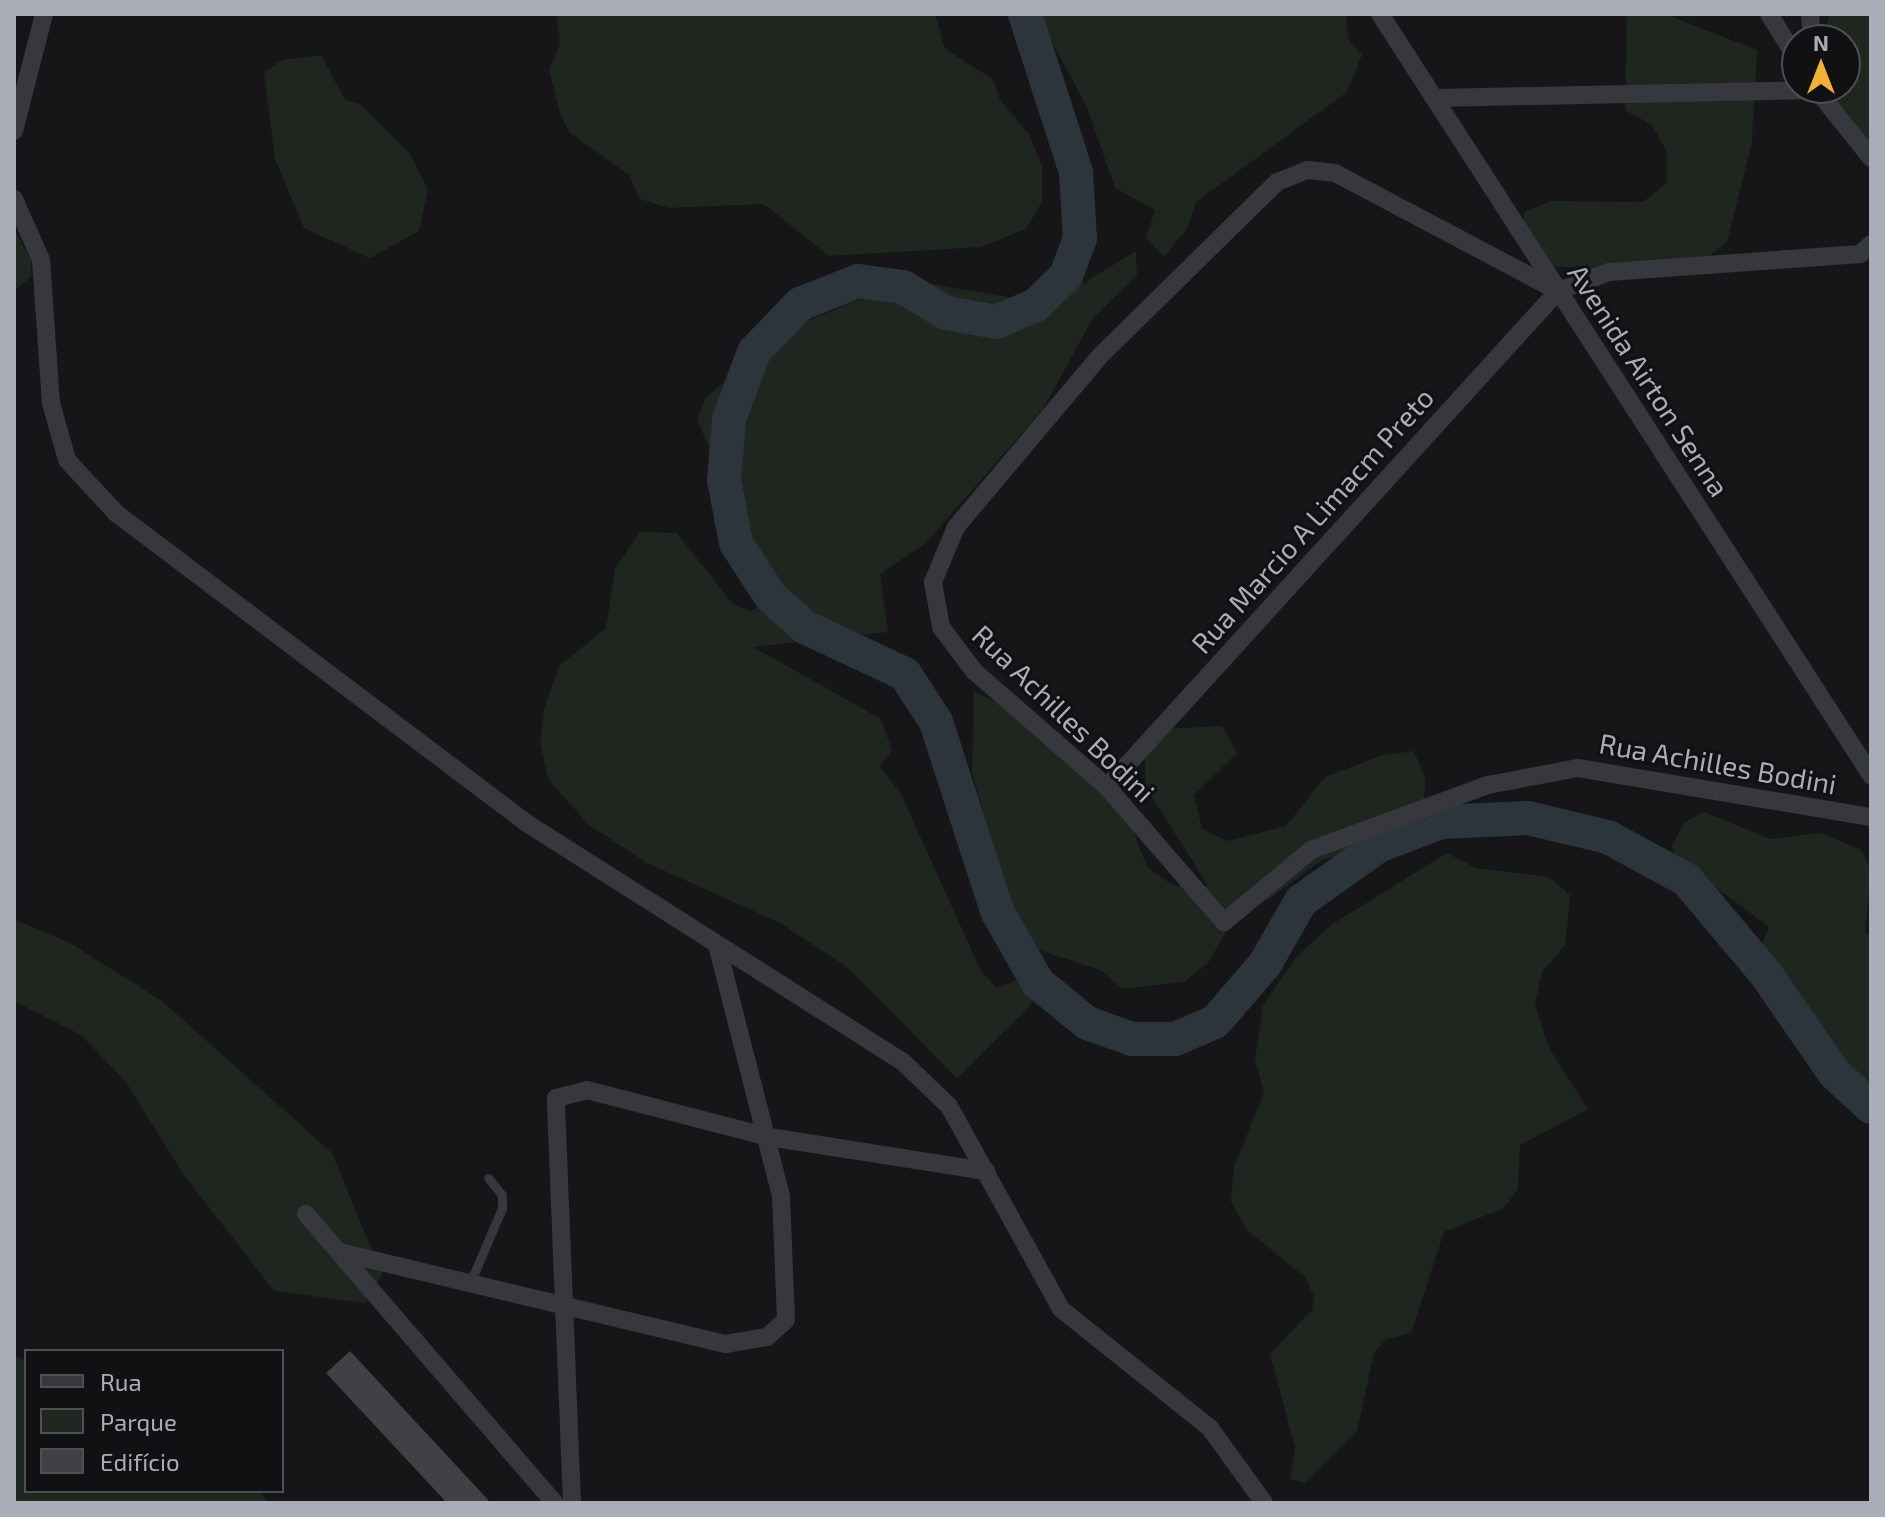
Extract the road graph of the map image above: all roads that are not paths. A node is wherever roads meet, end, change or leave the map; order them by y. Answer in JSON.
{"nodes":[{"id":1,"x":44,"y":14,"type":"edge"},
{"id":2,"x":1380,"y":14,"type":"edge"},
{"id":3,"x":1769,"y":14,"type":"edge"},
{"id":4,"x":1781,"y":33,"type":"edge"},
{"id":5,"x":1781,"y":90,"type":"edge"},
{"id":6,"x":1435,"y":98,"type":"junction"},
{"id":7,"x":1828,"y":104,"type":"edge"},
{"id":8,"x":14,"y":131,"type":"edge"},
{"id":9,"x":1871,"y":158,"type":"edge"},
{"id":10,"x":14,"y":199,"type":"edge"},
{"id":11,"x":1871,"y":244,"type":"edge"},
{"id":12,"x":1558,"y":291,"type":"junction"},
{"id":13,"x":1871,"y":775,"type":"edge"},
{"id":14,"x":1107,"y":787,"type":"junction"},
{"id":15,"x":1871,"y":817,"type":"edge"},
{"id":16,"x":717,"y":945,"type":"junction"},
{"id":17,"x":769,"y":1137,"type":"junction"},
{"id":18,"x":986,"y":1171,"type":"junction"},
{"id":19,"x":488,"y":1178,"type":"dead end"},
{"id":20,"x":306,"y":1214,"type":"dead end"},
{"id":21,"x":339,"y":1252,"type":"junction"},
{"id":22,"x":470,"y":1283,"type":"junction"},
{"id":23,"x":564,"y":1305,"type":"junction"},
{"id":24,"x":555,"y":1503,"type":"edge"},
{"id":25,"x":572,"y":1503,"type":"edge"},
{"id":26,"x":1264,"y":1503,"type":"edge"}],
"edges":[{"from":1,"to":8,"type":"street"},
{"from":2,"to":6,"type":"street","name":"Avenida Airton Senna"},
{"from":3,"to":4,"type":"street"},
{"from":5,"to":6,"type":"street"},
{"from":6,"to":12,"type":"street","name":"Avenida Airton Senna"},
{"from":7,"to":9,"type":"street"},
{"from":10,"to":16,"type":"street"},
{"from":11,"to":12,"type":"street"},
{"from":12,"to":13,"type":"street","name":"Avenida Airton Senna"},
{"from":12,"to":14,"type":"street","name":"Rua Marcio A Limacm Preto"},
{"from":12,"to":14,"type":"street","name":"Rua Achilles Bodini"},
{"from":14,"to":15,"type":"street","name":"Rua Achilles Bodini"},
{"from":16,"to":17,"type":"street"},
{"from":16,"to":18,"type":"street"},
{"from":17,"to":18,"type":"street"},
{"from":17,"to":23,"type":"street"},
{"from":17,"to":23,"type":"street"},
{"from":18,"to":26,"type":"street"},
{"from":19,"to":22,"type":"lane"},
{"from":20,"to":21,"type":"street"},
{"from":21,"to":22,"type":"street"},
{"from":21,"to":24,"type":"street"},
{"from":22,"to":23,"type":"street"},
{"from":23,"to":25,"type":"street"}]}
